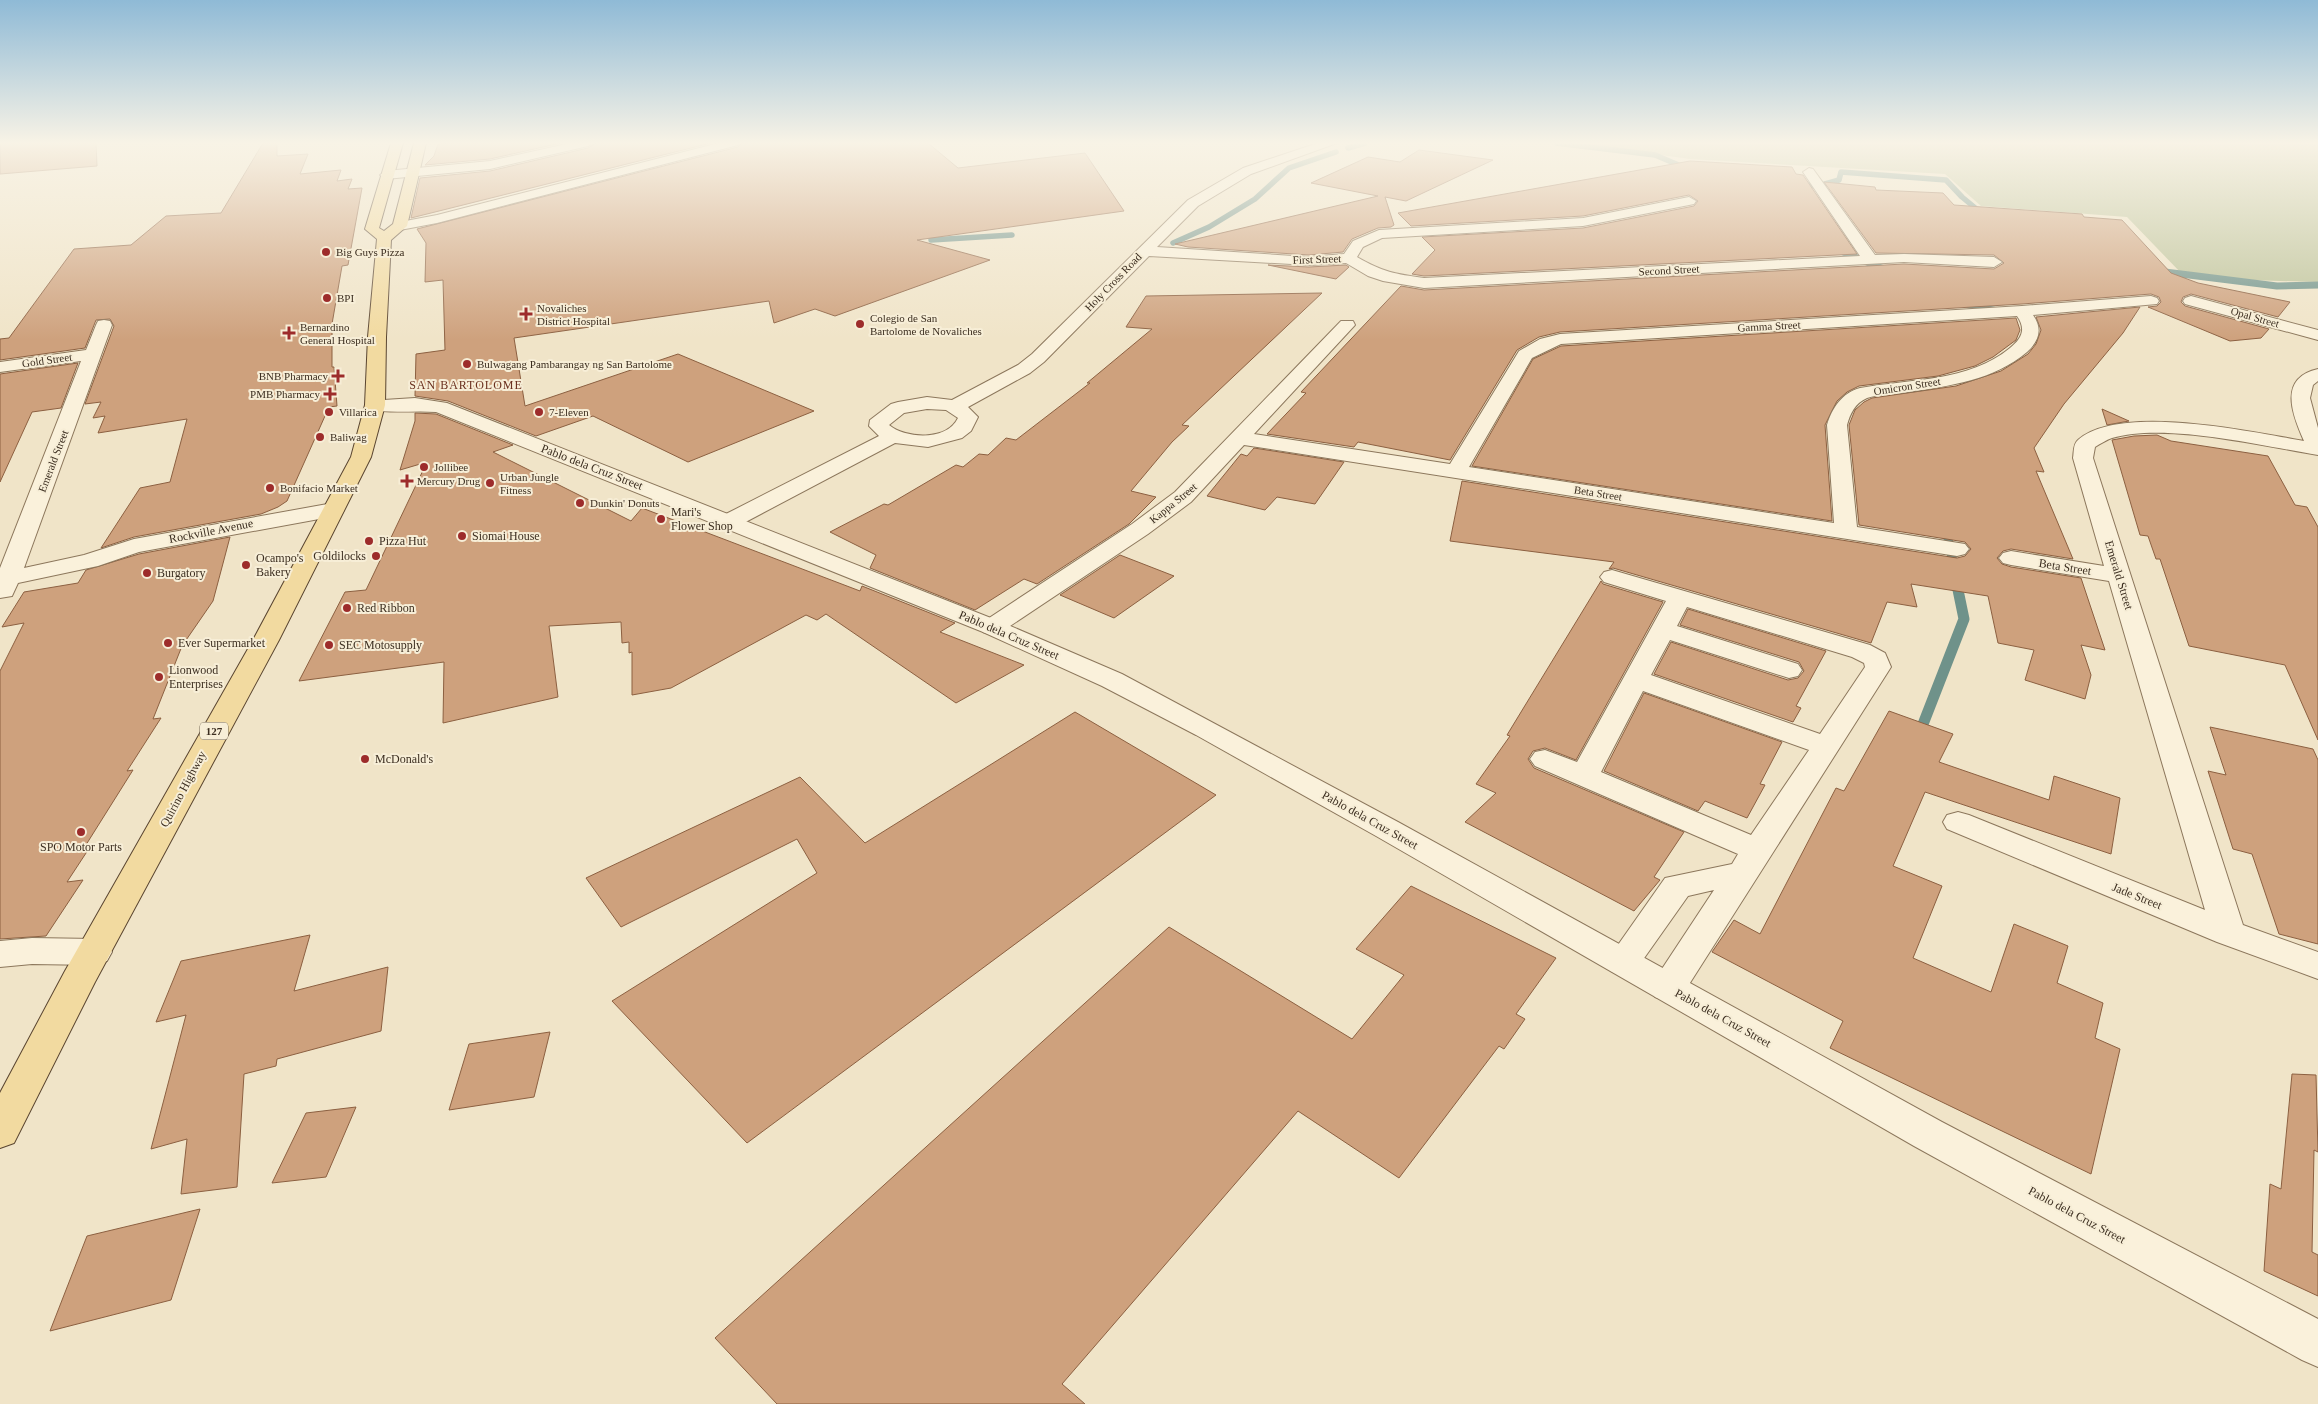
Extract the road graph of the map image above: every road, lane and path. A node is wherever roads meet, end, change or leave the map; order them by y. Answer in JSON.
{"nodes":[{"id":1,"x":378,"y":209,"type":"edge"},
{"id":2,"x":404,"y":209,"type":"edge"},
{"id":3,"x":476,"y":209,"type":"edge"},
{"id":4,"x":1187,"y":209,"type":"edge"},
{"id":5,"x":1650,"y":209,"type":"edge"},
{"id":6,"x":1834,"y":209,"type":"edge"},
{"id":7,"x":400,"y":226,"type":"junction"},
{"id":8,"x":384,"y":238,"type":"junction"},
{"id":9,"x":1143,"y":251,"type":"junction"},
{"id":10,"x":1348,"y":258,"type":"junction"},
{"id":11,"x":1870,"y":260,"type":"junction"},
{"id":12,"x":1994,"y":262,"type":"dead end"},
{"id":13,"x":2151,"y":301,"type":"dead end"},
{"id":14,"x":2191,"y":301,"type":"dead end"},
{"id":15,"x":2022,"y":311,"type":"junction"},
{"id":16,"x":104,"y":325,"type":"dead end"},
{"id":17,"x":1347,"y":325,"type":"dead end"},
{"id":18,"x":2318,"y":335,"type":"edge"},
{"id":19,"x":93,"y":354,"type":"junction"},
{"id":20,"x":0,"y":367,"type":"edge"},
{"id":21,"x":2318,"y":374,"type":"edge"},
{"id":22,"x":375,"y":405,"type":"junction"},
{"id":23,"x":955,"y":406,"type":"junction"},
{"id":24,"x":892,"y":437,"type":"junction"},
{"id":25,"x":1240,"y":438,"type":"junction"},
{"id":26,"x":2318,"y":449,"type":"edge"},
{"id":27,"x":1456,"y":471,"type":"junction"},
{"id":28,"x":329,"y":519,"type":"junction"},
{"id":29,"x":730,"y":521,"type":"junction"},
{"id":30,"x":1846,"y":531,"type":"junction"},
{"id":31,"x":1957,"y":549,"type":"dead end"},
{"id":32,"x":2011,"y":558,"type":"dead end"},
{"id":33,"x":2119,"y":575,"type":"junction"},
{"id":34,"x":1612,"y":577,"type":"dead end"},
{"id":35,"x":3,"y":585,"type":"edge"},
{"id":36,"x":1680,"y":598,"type":"junction"},
{"id":37,"x":992,"y":626,"type":"junction"},
{"id":38,"x":1662,"y":629,"type":"junction"},
{"id":39,"x":1789,"y":670,"type":"dead end"},
{"id":40,"x":1636,"y":679,"type":"junction"},
{"id":41,"x":1826,"y":746,"type":"junction"},
{"id":42,"x":1544,"y":759,"type":"dead end"},
{"id":43,"x":1584,"y":776,"type":"junction"},
{"id":44,"x":1958,"y":822,"type":"dead end"},
{"id":45,"x":1750,"y":861,"type":"junction"},
{"id":46,"x":2229,"y":933,"type":"junction"},
{"id":47,"x":95,"y":952,"type":"junction"},
{"id":48,"x":0,"y":954,"type":"edge"},
{"id":49,"x":1623,"y":962,"type":"junction"},
{"id":50,"x":2318,"y":966,"type":"edge"},
{"id":51,"x":1668,"y":987,"type":"junction"},
{"id":52,"x":0,"y":1131,"type":"edge"},
{"id":53,"x":2318,"y":1344,"type":"edge"}],
"edges":[{"from":1,"to":8,"type":"main road"},
{"from":2,"to":7,"type":"main road"},
{"from":3,"to":7,"type":"street"},
{"from":4,"to":9,"type":"street","name":"Holy Cross Road"},
{"from":5,"to":10,"type":"street","name":"First Street"},
{"from":6,"to":11,"type":"street"},
{"from":7,"to":8,"type":"main road"},
{"from":8,"to":22,"type":"main road","name":"Quirino Highway","number":"127"},
{"from":9,"to":10,"type":"street","name":"First Street"},
{"from":9,"to":23,"type":"street","name":"Holy Cross Road"},
{"from":10,"to":11,"type":"street","name":"Second Street"},
{"from":11,"to":12,"type":"street","name":"Second Street"},
{"from":13,"to":15,"type":"street","name":"Gamma Street"},
{"from":14,"to":18,"type":"street","name":"Opal Street"},
{"from":15,"to":27,"type":"street","name":"Gamma Street"},
{"from":15,"to":30,"type":"street","name":"Omicron Street"},
{"from":16,"to":19,"type":"street","name":"Emerald Street"},
{"from":17,"to":25,"type":"street","name":"Kappa Street"},
{"from":19,"to":20,"type":"street","name":"Gold Street"},
{"from":19,"to":35,"type":"street","name":"Emerald Street"},
{"from":21,"to":26,"type":"street"},
{"from":22,"to":28,"type":"main road","name":"Quirino Highway","number":"127"},
{"from":22,"to":29,"type":"street","name":"Pablo dela Cruz Street"},
{"from":23,"to":24,"type":"street"},
{"from":23,"to":24,"type":"street"},
{"from":24,"to":29,"type":"street"},
{"from":25,"to":27,"type":"street","name":"Beta Street"},
{"from":25,"to":37,"type":"street","name":"Kappa Street"},
{"from":26,"to":33,"type":"street","name":"Emerald Street"},
{"from":27,"to":30,"type":"street","name":"Beta Street"},
{"from":28,"to":35,"type":"street","name":"Rockville Avenue"},
{"from":28,"to":47,"type":"main road","name":"Quirino Highway","number":"127"},
{"from":29,"to":37,"type":"street","name":"Pablo dela Cruz Street"},
{"from":30,"to":31,"type":"street","name":"Beta Street"},
{"from":32,"to":33,"type":"street","name":"Beta Street"},
{"from":33,"to":46,"type":"street","name":"Emerald Street"},
{"from":34,"to":36,"type":"street"},
{"from":36,"to":38,"type":"street"},
{"from":36,"to":41,"type":"street"},
{"from":37,"to":49,"type":"street","name":"Pablo dela Cruz Street"},
{"from":38,"to":39,"type":"street"},
{"from":38,"to":40,"type":"street"},
{"from":40,"to":41,"type":"street"},
{"from":40,"to":43,"type":"street"},
{"from":41,"to":45,"type":"street"},
{"from":42,"to":43,"type":"street"},
{"from":43,"to":45,"type":"street"},
{"from":44,"to":46,"type":"street","name":"Jade Street"},
{"from":45,"to":49,"type":"street"},
{"from":45,"to":51,"type":"street"},
{"from":46,"to":50,"type":"street","name":"Jade Street"},
{"from":47,"to":48,"type":"street"},
{"from":47,"to":52,"type":"main road","name":"Quirino Highway","number":"127"},
{"from":49,"to":51,"type":"street","name":"Pablo dela Cruz Street"},
{"from":51,"to":53,"type":"street","name":"Pablo dela Cruz Street"}]}
